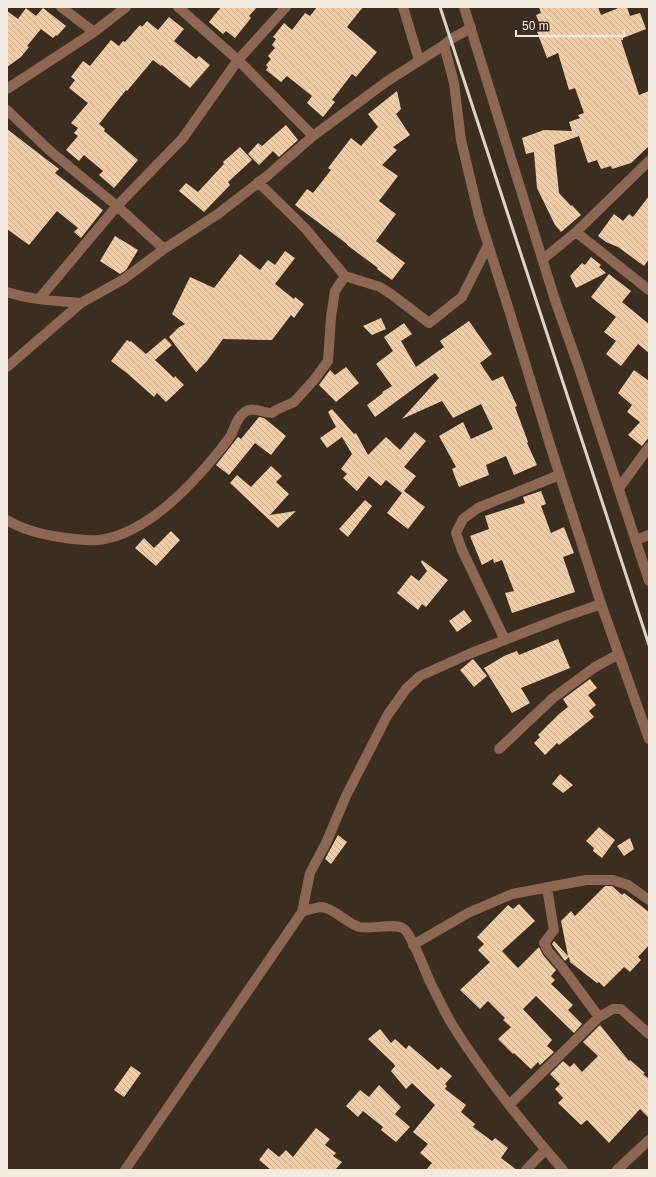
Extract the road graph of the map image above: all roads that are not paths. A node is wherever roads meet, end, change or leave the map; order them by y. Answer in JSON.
{"nodes":[{"id":1,"x":61,"y":7,"type":"edge"},
{"id":2,"x":126,"y":7,"type":"edge"},
{"id":3,"x":178,"y":7,"type":"edge"},
{"id":4,"x":286,"y":7,"type":"edge"},
{"id":5,"x":403,"y":7,"type":"edge"},
{"id":6,"x":464,"y":7,"type":"edge"},
{"id":7,"x":471,"y":28,"type":"junction"},
{"id":8,"x":94,"y":32,"type":"junction"},
{"id":9,"x":444,"y":45,"type":"junction"},
{"id":10,"x":238,"y":60,"type":"junction"},
{"id":11,"x":419,"y":60,"type":"junction"},
{"id":12,"x":7,"y":89,"type":"edge"},
{"id":13,"x":7,"y":110,"type":"edge"},
{"id":14,"x":313,"y":136,"type":"junction"},
{"id":15,"x":649,"y":161,"type":"edge"},
{"id":16,"x":258,"y":182,"type":"junction"},
{"id":17,"x":117,"y":206,"type":"junction"},
{"id":18,"x":576,"y":232,"type":"junction"},
{"id":19,"x":488,"y":245,"type":"junction"},
{"id":20,"x":164,"y":249,"type":"junction"},
{"id":21,"x":543,"y":259,"type":"junction"},
{"id":22,"x":345,"y":276,"type":"junction"},
{"id":23,"x":649,"y":290,"type":"edge"},
{"id":24,"x":7,"y":292,"type":"edge"},
{"id":25,"x":39,"y":299,"type":"junction"},
{"id":26,"x":81,"y":303,"type":"junction"},
{"id":27,"x":7,"y":367,"type":"edge"},
{"id":28,"x":649,"y":447,"type":"edge"},
{"id":29,"x":559,"y":475,"type":"junction"},
{"id":30,"x":619,"y":488,"type":"junction"},
{"id":31,"x":7,"y":520,"type":"edge"},
{"id":32,"x":649,"y":535,"type":"edge"},
{"id":33,"x":636,"y":540,"type":"junction"},
{"id":34,"x":649,"y":581,"type":"edge"},
{"id":35,"x":601,"y":604,"type":"junction"},
{"id":36,"x":505,"y":640,"type":"junction"},
{"id":37,"x":619,"y":654,"type":"junction"},
{"id":38,"x":649,"y":738,"type":"edge"},
{"id":39,"x":498,"y":749,"type":"dead end"},
{"id":40,"x":547,"y":888,"type":"junction"},
{"id":41,"x":649,"y":900,"type":"edge"},
{"id":42,"x":302,"y":912,"type":"junction"},
{"id":43,"x":413,"y":945,"type":"junction"},
{"id":44,"x":599,"y":1017,"type":"junction"},
{"id":45,"x":649,"y":1034,"type":"edge"},
{"id":46,"x":509,"y":1105,"type":"junction"},
{"id":47,"x":649,"y":1140,"type":"edge"},
{"id":48,"x":545,"y":1150,"type":"junction"},
{"id":49,"x":125,"y":1170,"type":"edge"},
{"id":50,"x":526,"y":1170,"type":"edge"},
{"id":51,"x":563,"y":1170,"type":"edge"},
{"id":52,"x":618,"y":1170,"type":"edge"}],
"edges":[{"from":1,"to":8,"type":"street"},
{"from":2,"to":8,"type":"street"},
{"from":3,"to":10,"type":"street"},
{"from":4,"to":10,"type":"street"},
{"from":5,"to":11,"type":"street"},
{"from":6,"to":7,"type":"street"},
{"from":7,"to":9,"type":"street"},
{"from":7,"to":21,"type":"street"},
{"from":8,"to":12,"type":"street"},
{"from":9,"to":11,"type":"street"},
{"from":9,"to":19,"type":"street"},
{"from":10,"to":14,"type":"street"},
{"from":10,"to":17,"type":"street"},
{"from":11,"to":14,"type":"street"},
{"from":13,"to":17,"type":"street"},
{"from":14,"to":16,"type":"street"},
{"from":15,"to":18,"type":"street"},
{"from":16,"to":20,"type":"street"},
{"from":16,"to":22,"type":"street"},
{"from":17,"to":20,"type":"street"},
{"from":17,"to":25,"type":"street"},
{"from":18,"to":21,"type":"street"},
{"from":18,"to":23,"type":"street"},
{"from":19,"to":22,"type":"street"},
{"from":19,"to":29,"type":"street"},
{"from":20,"to":26,"type":"street"},
{"from":21,"to":30,"type":"street"},
{"from":22,"to":31,"type":"street"},
{"from":24,"to":25,"type":"street"},
{"from":25,"to":26,"type":"street"},
{"from":26,"to":27,"type":"street"},
{"from":28,"to":30,"type":"street"},
{"from":29,"to":35,"type":"street"},
{"from":29,"to":36,"type":"street"},
{"from":30,"to":33,"type":"street"},
{"from":32,"to":33,"type":"street"},
{"from":33,"to":34,"type":"street"},
{"from":35,"to":36,"type":"street"},
{"from":35,"to":37,"type":"street"},
{"from":36,"to":42,"type":"street"},
{"from":37,"to":38,"type":"street"},
{"from":37,"to":39,"type":"street"},
{"from":40,"to":41,"type":"street"},
{"from":40,"to":43,"type":"street"},
{"from":40,"to":44,"type":"street"},
{"from":42,"to":43,"type":"street"},
{"from":42,"to":49,"type":"street"},
{"from":43,"to":46,"type":"street"},
{"from":44,"to":45,"type":"street"},
{"from":44,"to":46,"type":"street"},
{"from":46,"to":48,"type":"street"},
{"from":47,"to":52,"type":"street"},
{"from":48,"to":50,"type":"street"},
{"from":48,"to":51,"type":"street"}]}
